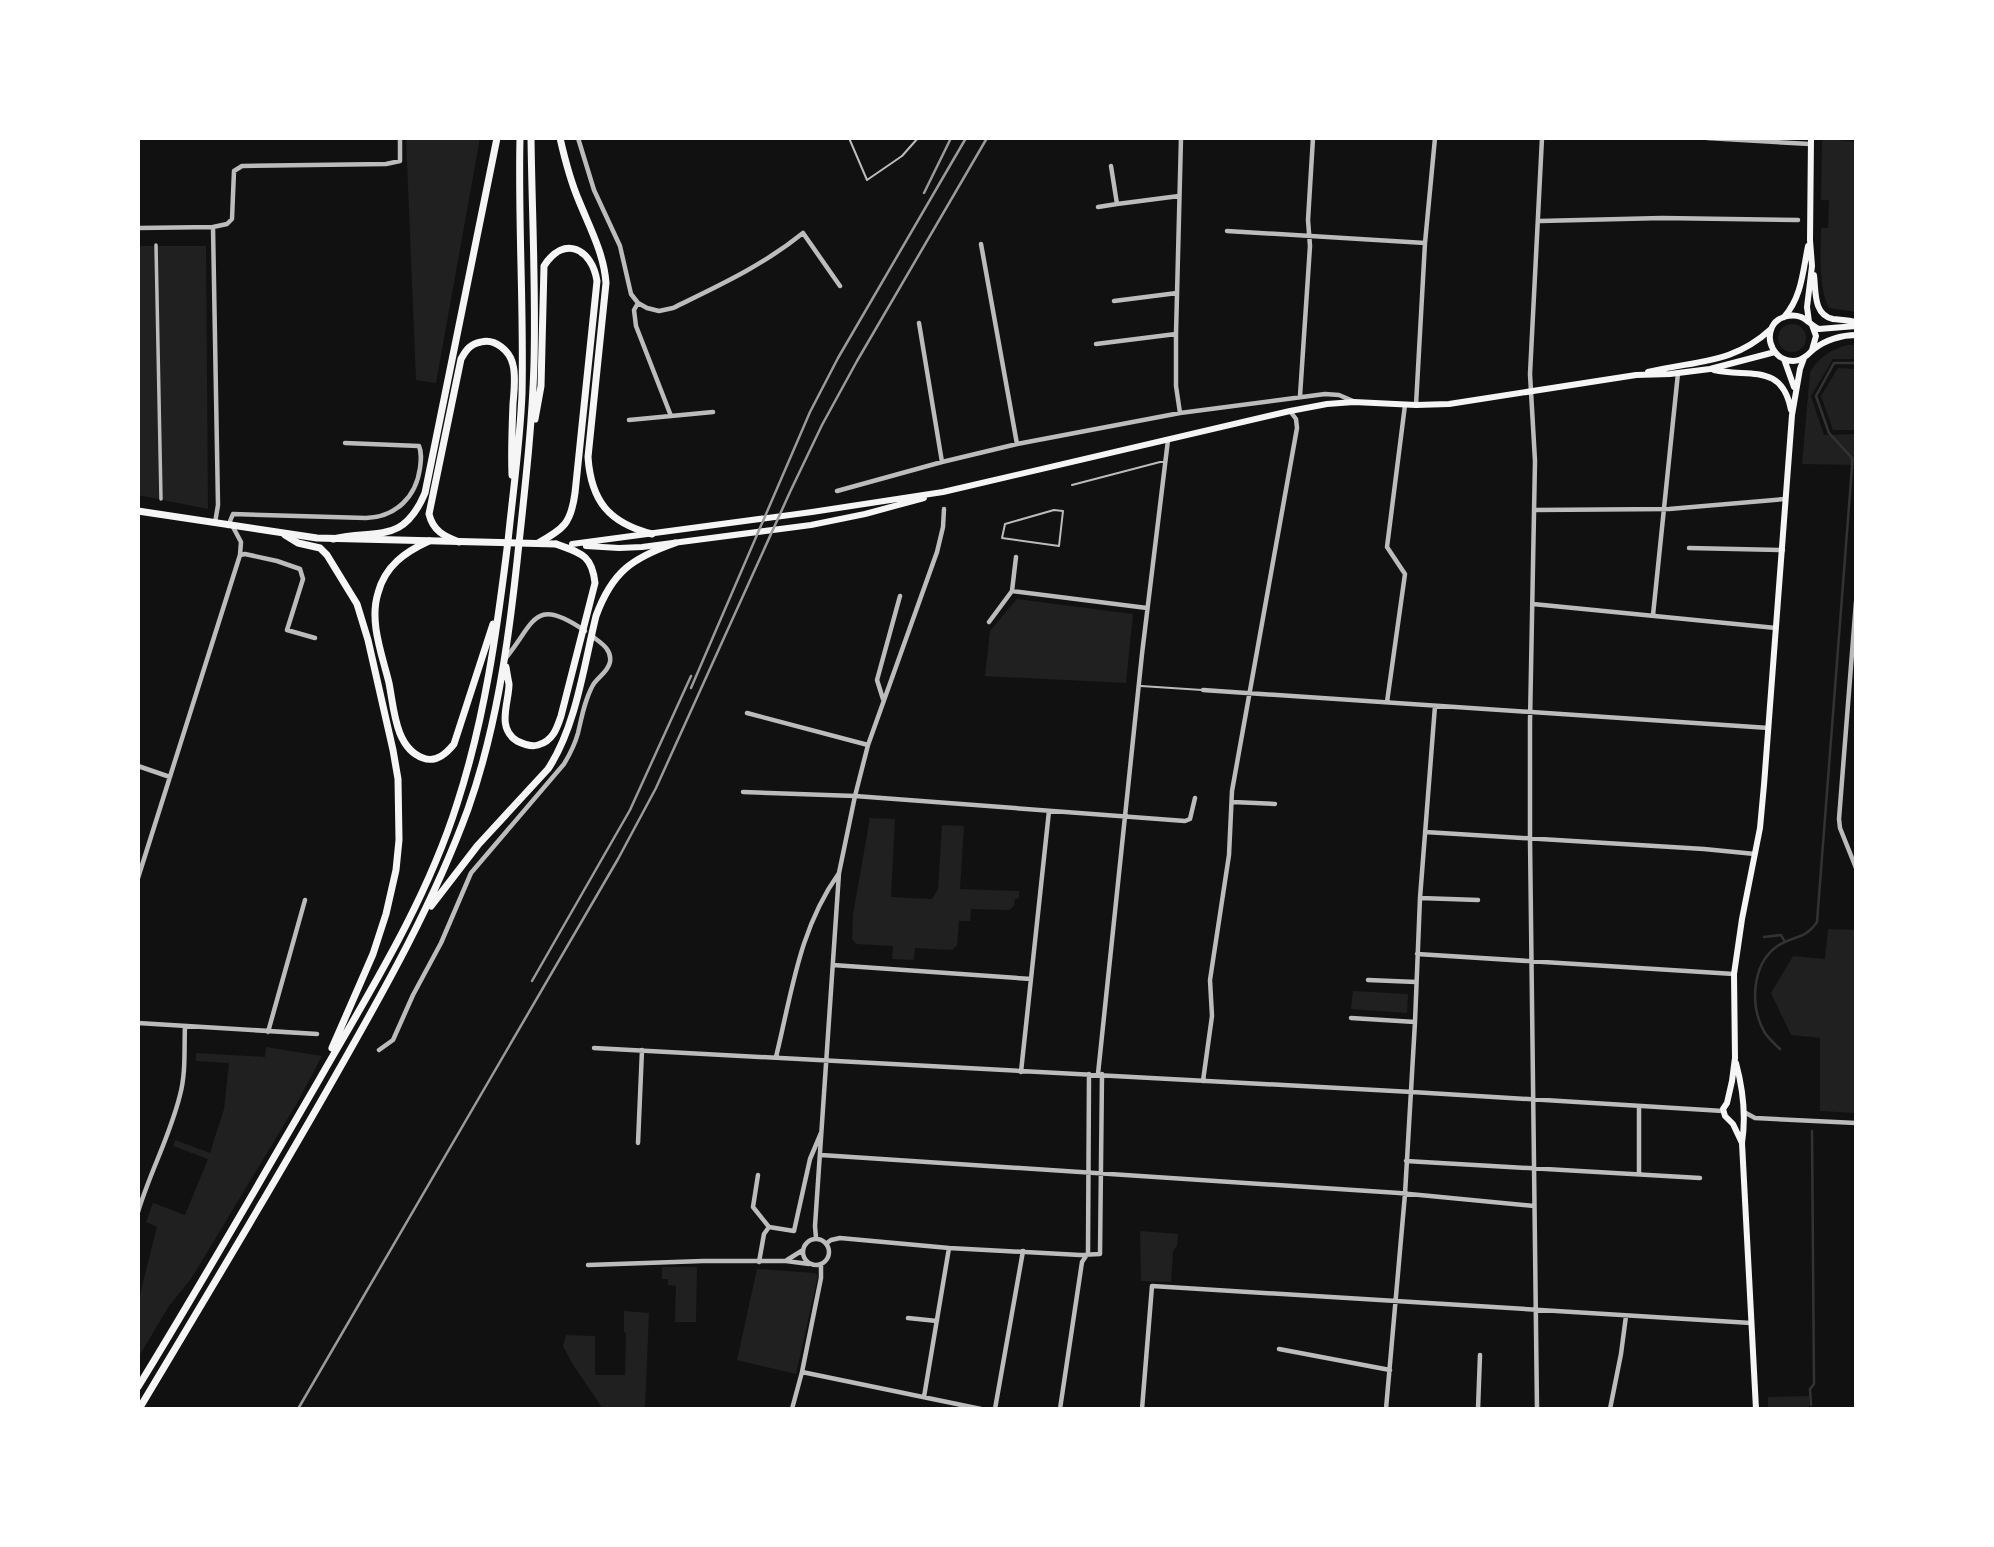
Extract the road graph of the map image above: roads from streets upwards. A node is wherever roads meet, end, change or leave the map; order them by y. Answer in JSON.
{"nodes":[{"id":1,"x":400,"y":138,"type":"edge"},
{"id":2,"x":497,"y":138,"type":"edge"},
{"id":3,"x":520,"y":138,"type":"edge"},
{"id":4,"x":531,"y":138,"type":"edge"},
{"id":5,"x":560,"y":138,"type":"edge"},
{"id":6,"x":578,"y":138,"type":"edge"},
{"id":7,"x":1181,"y":138,"type":"edge"},
{"id":8,"x":1313,"y":138,"type":"edge"},
{"id":9,"x":1435,"y":138,"type":"edge"},
{"id":10,"x":1542,"y":138,"type":"edge"},
{"id":11,"x":1707,"y":138,"type":"edge"},
{"id":12,"x":1811,"y":141,"type":"edge"},
{"id":13,"x":1111,"y":166,"type":"dead end"},
{"id":14,"x":1178,"y":196,"type":"junction"},
{"id":15,"x":1118,"y":204,"type":"junction"},
{"id":16,"x":1098,"y":207,"type":"dead end"},
{"id":17,"x":1798,"y":219,"type":"dead end"},
{"id":18,"x":1539,"y":221,"type":"junction"},
{"id":19,"x":214,"y":227,"type":"junction"},
{"id":20,"x":138,"y":228,"type":"edge"},
{"id":21,"x":1227,"y":231,"type":"dead end"},
{"id":22,"x":1309,"y":236,"type":"junction"},
{"id":23,"x":1810,"y":240,"type":"junction"},
{"id":24,"x":1425,"y":243,"type":"junction"},
{"id":25,"x":981,"y":244,"type":"dead end"},
{"id":26,"x":156,"y":245,"type":"dead end"},
{"id":27,"x":1812,"y":266,"type":"junction"},
{"id":28,"x":840,"y":286,"type":"dead end"},
{"id":29,"x":1177,"y":293,"type":"junction"},
{"id":30,"x":1114,"y":301,"type":"dead end"},
{"id":31,"x":638,"y":303,"type":"junction"},
{"id":32,"x":1784,"y":317,"type":"junction"},
{"id":33,"x":919,"y":323,"type":"dead end"},
{"id":34,"x":1810,"y":323,"type":"junction"},
{"id":35,"x":1856,"y":324,"type":"edge"},
{"id":36,"x":1772,"y":328,"type":"junction"},
{"id":37,"x":1176,"y":334,"type":"junction"},
{"id":38,"x":1856,"y":335,"type":"edge"},
{"id":39,"x":1096,"y":344,"type":"dead end"},
{"id":40,"x":1812,"y":350,"type":"junction"},
{"id":41,"x":1774,"y":352,"type":"junction"},
{"id":42,"x":1804,"y":358,"type":"junction"},
{"id":43,"x":1784,"y":359,"type":"junction"},
{"id":44,"x":1710,"y":369,"type":"junction"},
{"id":45,"x":1678,"y":373,"type":"junction"},
{"id":46,"x":1636,"y":375,"type":"junction"},
{"id":47,"x":1795,"y":390,"type":"junction"},
{"id":48,"x":1531,"y":391,"type":"junction"},
{"id":49,"x":1300,"y":396,"type":"junction"},
{"id":50,"x":1354,"y":402,"type":"junction"},
{"id":51,"x":1405,"y":405,"type":"junction"},
{"id":52,"x":1416,"y":405,"type":"junction"},
{"id":53,"x":1290,"y":411,"type":"junction"},
{"id":54,"x":713,"y":412,"type":"dead end"},
{"id":55,"x":1180,"y":413,"type":"junction"},
{"id":56,"x":1792,"y":415,"type":"junction"},
{"id":57,"x":671,"y":416,"type":"junction"},
{"id":58,"x":629,"y":420,"type":"dead end"},
{"id":59,"x":1168,"y":440,"type":"junction"},
{"id":60,"x":345,"y":443,"type":"dead end"},
{"id":61,"x":1017,"y":444,"type":"junction"},
{"id":62,"x":529,"y":447,"type":"junction"},
{"id":63,"x":942,"y":462,"type":"junction"},
{"id":64,"x":837,"y":491,"type":"dead end"},
{"id":65,"x":943,"y":492,"type":"junction"},
{"id":66,"x":513,"y":498,"type":"junction"},
{"id":67,"x":161,"y":499,"type":"dead end"},
{"id":68,"x":1786,"y":499,"type":"junction"},
{"id":69,"x":944,"y":509,"type":"dead end"},
{"id":70,"x":1663,"y":509,"type":"junction"},
{"id":71,"x":1535,"y":510,"type":"junction"},
{"id":72,"x":138,"y":511,"type":"edge"},
{"id":73,"x":215,"y":524,"type":"junction"},
{"id":74,"x":231,"y":526,"type":"junction"},
{"id":75,"x":652,"y":534,"type":"junction"},
{"id":76,"x":285,"y":535,"type":"junction"},
{"id":77,"x":333,"y":539,"type":"junction"},
{"id":78,"x":429,"y":541,"type":"junction"},
{"id":79,"x":460,"y":542,"type":"junction"},
{"id":80,"x":538,"y":543,"type":"junction"},
{"id":81,"x":678,"y":543,"type":"junction"},
{"id":82,"x":556,"y":544,"type":"junction"},
{"id":83,"x":572,"y":544,"type":"junction"},
{"id":84,"x":1689,"y":548,"type":"dead end"},
{"id":85,"x":1783,"y":550,"type":"junction"},
{"id":86,"x":240,"y":555,"type":"junction"},
{"id":87,"x":1016,"y":557,"type":"dead end"},
{"id":88,"x":1012,"y":591,"type":"junction"},
{"id":89,"x":900,"y":596,"type":"dead end"},
{"id":90,"x":500,"y":600,"type":"junction"},
{"id":91,"x":1856,"y":602,"type":"edge"},
{"id":92,"x":1533,"y":604,"type":"junction"},
{"id":93,"x":1147,"y":608,"type":"junction"},
{"id":94,"x":1653,"y":615,"type":"junction"},
{"id":95,"x":989,"y":622,"type":"dead end"},
{"id":96,"x":1777,"y":628,"type":"junction"},
{"id":97,"x":315,"y":638,"type":"dead end"},
{"id":98,"x":504,"y":660,"type":"junction"},
{"id":99,"x":1203,"y":690,"type":"road end"},
{"id":100,"x":1249,"y":694,"type":"junction"},
{"id":101,"x":883,"y":699,"type":"junction"},
{"id":102,"x":1387,"y":702,"type":"junction"},
{"id":103,"x":1435,"y":706,"type":"junction"},
{"id":104,"x":747,"y":713,"type":"dead end"},
{"id":105,"x":1530,"y":713,"type":"junction"},
{"id":106,"x":1769,"y":728,"type":"junction"},
{"id":107,"x":868,"y":745,"type":"junction"},
{"id":108,"x":138,"y":766,"type":"edge"},
{"id":109,"x":170,"y":777,"type":"junction"},
{"id":110,"x":743,"y":792,"type":"dead end"},
{"id":111,"x":855,"y":796,"type":"junction"},
{"id":112,"x":1195,"y":798,"type":"dead end"},
{"id":113,"x":1233,"y":803,"type":"junction"},
{"id":114,"x":1275,"y":804,"type":"dead end"},
{"id":115,"x":1048,"y":811,"type":"junction"},
{"id":116,"x":1126,"y":815,"type":"junction"},
{"id":117,"x":1425,"y":832,"type":"junction"},
{"id":118,"x":1530,"y":839,"type":"junction"},
{"id":119,"x":1755,"y":854,"type":"junction"},
{"id":120,"x":1856,"y":868,"type":"edge"},
{"id":121,"x":839,"y":873,"type":"junction"},
{"id":122,"x":138,"y":877,"type":"edge"},
{"id":123,"x":1420,"y":898,"type":"junction"},
{"id":124,"x":305,"y":900,"type":"dead end"},
{"id":125,"x":1478,"y":900,"type":"dead end"},
{"id":126,"x":422,"y":918,"type":"junction"},
{"id":127,"x":1417,"y":954,"type":"junction"},
{"id":128,"x":1531,"y":960,"type":"junction"},
{"id":129,"x":833,"y":965,"type":"junction"},
{"id":130,"x":1734,"y":974,"type":"junction"},
{"id":131,"x":1031,"y":979,"type":"junction"},
{"id":132,"x":1368,"y":980,"type":"dead end"},
{"id":133,"x":1416,"y":982,"type":"junction"},
{"id":134,"x":1351,"y":1018,"type":"dead end"},
{"id":135,"x":1415,"y":1022,"type":"junction"},
{"id":136,"x":138,"y":1023,"type":"edge"},
{"id":137,"x":185,"y":1026,"type":"junction"},
{"id":138,"x":268,"y":1032,"type":"junction"},
{"id":139,"x":317,"y":1034,"type":"dead end"},
{"id":140,"x":594,"y":1048,"type":"dead end"},
{"id":141,"x":379,"y":1050,"type":"dead end"},
{"id":142,"x":642,"y":1050,"type":"junction"},
{"id":143,"x":776,"y":1057,"type":"junction"},
{"id":144,"x":1735,"y":1058,"type":"junction"},
{"id":145,"x":827,"y":1061,"type":"junction"},
{"id":146,"x":1021,"y":1072,"type":"junction"},
{"id":147,"x":1090,"y":1074,"type":"junction"},
{"id":148,"x":1100,"y":1074,"type":"junction"},
{"id":149,"x":318,"y":1081,"type":"junction"},
{"id":150,"x":1203,"y":1081,"type":"junction"},
{"id":151,"x":1412,"y":1092,"type":"junction"},
{"id":152,"x":1534,"y":1099,"type":"junction"},
{"id":153,"x":1727,"y":1103,"type":"junction"},
{"id":154,"x":1639,"y":1106,"type":"junction"},
{"id":155,"x":1723,"y":1111,"type":"junction"},
{"id":156,"x":1743,"y":1111,"type":"junction"},
{"id":157,"x":1729,"y":1120,"type":"junction"},
{"id":158,"x":1856,"y":1123,"type":"edge"},
{"id":159,"x":822,"y":1131,"type":"junction"},
{"id":160,"x":638,"y":1143,"type":"dead end"},
{"id":161,"x":1742,"y":1143,"type":"junction"},
{"id":162,"x":821,"y":1155,"type":"junction"},
{"id":163,"x":1406,"y":1161,"type":"junction"},
{"id":164,"x":1534,"y":1168,"type":"junction"},
{"id":165,"x":1088,"y":1172,"type":"junction"},
{"id":166,"x":1100,"y":1173,"type":"junction"},
{"id":167,"x":1639,"y":1174,"type":"junction"},
{"id":168,"x":758,"y":1175,"type":"dead end"},
{"id":169,"x":1700,"y":1178,"type":"dead end"},
{"id":170,"x":1405,"y":1194,"type":"junction"},
{"id":171,"x":1534,"y":1206,"type":"junction"},
{"id":172,"x":138,"y":1212,"type":"edge"},
{"id":173,"x":769,"y":1227,"type":"junction"},
{"id":174,"x":816,"y":1238,"type":"junction"},
{"id":175,"x":827,"y":1243,"type":"junction"},
{"id":176,"x":949,"y":1248,"type":"junction"},
{"id":177,"x":803,"y":1250,"type":"junction"},
{"id":178,"x":1023,"y":1251,"type":"junction"},
{"id":179,"x":1088,"y":1253,"type":"junction"},
{"id":180,"x":786,"y":1261,"type":"junction"},
{"id":181,"x":759,"y":1262,"type":"junction"},
{"id":182,"x":809,"y":1264,"type":"junction"},
{"id":183,"x":588,"y":1265,"type":"dead end"},
{"id":184,"x":821,"y":1265,"type":"junction"},
{"id":185,"x":1396,"y":1301,"type":"junction"},
{"id":186,"x":1535,"y":1311,"type":"junction"},
{"id":187,"x":1626,"y":1316,"type":"junction"},
{"id":188,"x":908,"y":1318,"type":"dead end"},
{"id":189,"x":937,"y":1321,"type":"junction"},
{"id":190,"x":1752,"y":1323,"type":"junction"},
{"id":191,"x":1279,"y":1349,"type":"dead end"},
{"id":192,"x":1480,"y":1355,"type":"dead end"},
{"id":193,"x":1390,"y":1370,"type":"junction"},
{"id":194,"x":802,"y":1372,"type":"junction"},
{"id":195,"x":138,"y":1387,"type":"edge"},
{"id":196,"x":925,"y":1397,"type":"junction"},
{"id":197,"x":139,"y":1409,"type":"edge"},
{"id":198,"x":792,"y":1409,"type":"edge"},
{"id":199,"x":981,"y":1409,"type":"edge"},
{"id":200,"x":995,"y":1409,"type":"edge"},
{"id":201,"x":1060,"y":1409,"type":"edge"},
{"id":202,"x":1142,"y":1409,"type":"edge"},
{"id":203,"x":1386,"y":1409,"type":"edge"},
{"id":204,"x":1478,"y":1409,"type":"edge"},
{"id":205,"x":1537,"y":1409,"type":"edge"},
{"id":206,"x":1610,"y":1409,"type":"edge"},
{"id":207,"x":1756,"y":1409,"type":"edge"}],
"edges":[{"from":1,"to":19,"type":"street"},
{"from":2,"to":77,"type":"main road"},
{"from":3,"to":66,"type":"main road"},
{"from":4,"to":62,"type":"main road"},
{"from":5,"to":75,"type":"main road"},
{"from":6,"to":31,"type":"street"},
{"from":7,"to":14,"type":"street"},
{"from":8,"to":22,"type":"street"},
{"from":9,"to":24,"type":"street"},
{"from":10,"to":18,"type":"street"},
{"from":11,"to":12,"type":"street"},
{"from":12,"to":23,"type":"main road"},
{"from":13,"to":15,"type":"street"},
{"from":14,"to":15,"type":"street"},
{"from":14,"to":29,"type":"street"},
{"from":15,"to":16,"type":"street"},
{"from":17,"to":18,"type":"street"},
{"from":18,"to":48,"type":"street"},
{"from":19,"to":20,"type":"street"},
{"from":19,"to":73,"type":"street"},
{"from":21,"to":22,"type":"street"},
{"from":22,"to":24,"type":"street"},
{"from":22,"to":49,"type":"street"},
{"from":23,"to":27,"type":"main road"},
{"from":23,"to":32,"type":"main road"},
{"from":24,"to":52,"type":"street"},
{"from":25,"to":61,"type":"street"},
{"from":26,"to":67,"type":"street"},
{"from":27,"to":34,"type":"main road"},
{"from":27,"to":35,"type":"main road"},
{"from":28,"to":31,"type":"street"},
{"from":29,"to":30,"type":"street"},
{"from":29,"to":37,"type":"street"},
{"from":31,"to":57,"type":"street"},
{"from":32,"to":34,"type":"main road"},
{"from":32,"to":36,"type":"main road"},
{"from":33,"to":63,"type":"street"},
{"from":34,"to":35,"type":"main road"},
{"from":34,"to":40,"type":"main road"},
{"from":36,"to":41,"type":"main road"},
{"from":36,"to":46,"type":"main road"},
{"from":37,"to":39,"type":"street"},
{"from":37,"to":55,"type":"street"},
{"from":38,"to":40,"type":"main road"},
{"from":40,"to":42,"type":"main road"},
{"from":41,"to":43,"type":"main road"},
{"from":41,"to":44,"type":"main road"},
{"from":42,"to":43,"type":"main road"},
{"from":42,"to":47,"type":"main road"},
{"from":43,"to":47,"type":"main road"},
{"from":44,"to":45,"type":"main road"},
{"from":44,"to":56,"type":"main road"},
{"from":45,"to":46,"type":"main road"},
{"from":45,"to":70,"type":"street"},
{"from":46,"to":48,"type":"main road"},
{"from":47,"to":56,"type":"main road"},
{"from":48,"to":52,"type":"main road"},
{"from":48,"to":71,"type":"street"},
{"from":49,"to":50,"type":"street"},
{"from":49,"to":55,"type":"street"},
{"from":50,"to":51,"type":"main road"},
{"from":50,"to":53,"type":"main road"},
{"from":51,"to":52,"type":"main road"},
{"from":51,"to":102,"type":"street"},
{"from":53,"to":59,"type":"main road"},
{"from":53,"to":100,"type":"street"},
{"from":54,"to":57,"type":"street"},
{"from":55,"to":61,"type":"street"},
{"from":56,"to":68,"type":"main road"},
{"from":57,"to":58,"type":"street"},
{"from":59,"to":65,"type":"main road"},
{"from":59,"to":93,"type":"street"},
{"from":60,"to":74,"type":"street"},
{"from":61,"to":63,"type":"street"},
{"from":62,"to":80,"type":"main road"},
{"from":62,"to":98,"type":"main road"},
{"from":63,"to":64,"type":"street"},
{"from":65,"to":75,"type":"main road"},
{"from":65,"to":81,"type":"main road"},
{"from":66,"to":79,"type":"main road"},
{"from":66,"to":90,"type":"main road"},
{"from":68,"to":70,"type":"street"},
{"from":68,"to":85,"type":"main road"},
{"from":69,"to":101,"type":"street"},
{"from":70,"to":71,"type":"street"},
{"from":70,"to":94,"type":"street"},
{"from":71,"to":92,"type":"street"},
{"from":72,"to":73,"type":"main road"},
{"from":73,"to":74,"type":"main road"},
{"from":74,"to":76,"type":"main road"},
{"from":74,"to":86,"type":"street"},
{"from":75,"to":83,"type":"main road"},
{"from":76,"to":77,"type":"main road"},
{"from":76,"to":149,"type":"main road"},
{"from":77,"to":78,"type":"main road"},
{"from":78,"to":79,"type":"main road"},
{"from":78,"to":90,"type":"main road"},
{"from":79,"to":80,"type":"main road"},
{"from":80,"to":82,"type":"main road"},
{"from":81,"to":83,"type":"main road"},
{"from":81,"to":126,"type":"main road"},
{"from":82,"to":83,"type":"main road"},
{"from":82,"to":98,"type":"main road"},
{"from":84,"to":85,"type":"street"},
{"from":85,"to":96,"type":"main road"},
{"from":86,"to":97,"type":"street"},
{"from":86,"to":109,"type":"street"},
{"from":87,"to":88,"type":"street"},
{"from":88,"to":93,"type":"street"},
{"from":88,"to":95,"type":"street"},
{"from":89,"to":101,"type":"street"},
{"from":90,"to":149,"type":"main road"},
{"from":91,"to":120,"type":"street"},
{"from":92,"to":94,"type":"street"},
{"from":92,"to":105,"type":"street"},
{"from":93,"to":116,"type":"street"},
{"from":94,"to":96,"type":"street"},
{"from":96,"to":106,"type":"main road"},
{"from":98,"to":126,"type":"main road"},
{"from":98,"to":141,"type":"street"},
{"from":99,"to":100,"type":"street"},
{"from":100,"to":102,"type":"street"},
{"from":100,"to":113,"type":"street"},
{"from":101,"to":107,"type":"street"},
{"from":102,"to":103,"type":"street"},
{"from":103,"to":105,"type":"street"},
{"from":103,"to":117,"type":"street"},
{"from":104,"to":107,"type":"street"},
{"from":105,"to":106,"type":"street"},
{"from":105,"to":118,"type":"street"},
{"from":106,"to":119,"type":"main road"},
{"from":107,"to":111,"type":"street"},
{"from":108,"to":109,"type":"street"},
{"from":109,"to":122,"type":"street"},
{"from":110,"to":111,"type":"street"},
{"from":111,"to":115,"type":"street"},
{"from":111,"to":121,"type":"street"},
{"from":112,"to":116,"type":"street"},
{"from":113,"to":114,"type":"street"},
{"from":113,"to":150,"type":"street"},
{"from":115,"to":116,"type":"street"},
{"from":115,"to":131,"type":"street"},
{"from":116,"to":148,"type":"street"},
{"from":117,"to":118,"type":"street"},
{"from":117,"to":123,"type":"street"},
{"from":118,"to":119,"type":"street"},
{"from":118,"to":128,"type":"street"},
{"from":119,"to":130,"type":"main road"},
{"from":121,"to":129,"type":"street"},
{"from":121,"to":143,"type":"street"},
{"from":123,"to":125,"type":"street"},
{"from":123,"to":127,"type":"street"},
{"from":124,"to":138,"type":"street"},
{"from":126,"to":197,"type":"main road"},
{"from":127,"to":128,"type":"street"},
{"from":127,"to":133,"type":"street"},
{"from":128,"to":130,"type":"street"},
{"from":128,"to":152,"type":"street"},
{"from":129,"to":131,"type":"street"},
{"from":129,"to":145,"type":"street"},
{"from":130,"to":144,"type":"main road"},
{"from":131,"to":146,"type":"street"},
{"from":132,"to":133,"type":"street"},
{"from":133,"to":135,"type":"street"},
{"from":134,"to":135,"type":"street"},
{"from":135,"to":151,"type":"street"},
{"from":136,"to":137,"type":"street"},
{"from":137,"to":138,"type":"street"},
{"from":137,"to":172,"type":"street"},
{"from":138,"to":139,"type":"street"},
{"from":140,"to":142,"type":"street"},
{"from":142,"to":143,"type":"street"},
{"from":142,"to":160,"type":"street"},
{"from":143,"to":145,"type":"street"},
{"from":144,"to":153,"type":"main road"},
{"from":144,"to":156,"type":"main road"},
{"from":145,"to":146,"type":"street"},
{"from":145,"to":159,"type":"street"},
{"from":146,"to":147,"type":"street"},
{"from":147,"to":148,"type":"street"},
{"from":147,"to":165,"type":"street"},
{"from":148,"to":150,"type":"street"},
{"from":148,"to":166,"type":"street"},
{"from":149,"to":195,"type":"main road"},
{"from":150,"to":151,"type":"street"},
{"from":151,"to":152,"type":"street"},
{"from":151,"to":163,"type":"street"},
{"from":152,"to":154,"type":"street"},
{"from":152,"to":164,"type":"street"},
{"from":153,"to":155,"type":"main road"},
{"from":153,"to":156,"type":"main road"},
{"from":154,"to":155,"type":"street"},
{"from":154,"to":167,"type":"street"},
{"from":155,"to":157,"type":"main road"},
{"from":156,"to":157,"type":"main road"},
{"from":156,"to":158,"type":"street"},
{"from":156,"to":161,"type":"main road"},
{"from":157,"to":161,"type":"main road"},
{"from":159,"to":162,"type":"street"},
{"from":159,"to":173,"type":"street"},
{"from":161,"to":190,"type":"main road"},
{"from":162,"to":165,"type":"street"},
{"from":162,"to":174,"type":"street"},
{"from":163,"to":164,"type":"street"},
{"from":163,"to":170,"type":"street"},
{"from":164,"to":167,"type":"street"},
{"from":164,"to":171,"type":"street"},
{"from":165,"to":166,"type":"street"},
{"from":165,"to":179,"type":"street"},
{"from":166,"to":170,"type":"street"},
{"from":166,"to":179,"type":"street"},
{"from":167,"to":169,"type":"street"},
{"from":168,"to":173,"type":"street"},
{"from":170,"to":171,"type":"street"},
{"from":170,"to":185,"type":"street"},
{"from":171,"to":186,"type":"street"},
{"from":173,"to":181,"type":"street"},
{"from":174,"to":175,"type":"street"},
{"from":174,"to":177,"type":"street"},
{"from":175,"to":176,"type":"street"},
{"from":175,"to":184,"type":"street"},
{"from":176,"to":178,"type":"street"},
{"from":176,"to":189,"type":"street"},
{"from":177,"to":180,"type":"street"},
{"from":177,"to":182,"type":"street"},
{"from":178,"to":179,"type":"street"},
{"from":178,"to":200,"type":"street"},
{"from":179,"to":201,"type":"street"},
{"from":180,"to":181,"type":"street"},
{"from":180,"to":182,"type":"street"},
{"from":181,"to":183,"type":"street"},
{"from":182,"to":184,"type":"street"},
{"from":184,"to":194,"type":"street"},
{"from":185,"to":186,"type":"street"},
{"from":185,"to":193,"type":"street"},
{"from":185,"to":202,"type":"street"},
{"from":186,"to":187,"type":"street"},
{"from":186,"to":205,"type":"street"},
{"from":187,"to":190,"type":"street"},
{"from":187,"to":206,"type":"street"},
{"from":188,"to":189,"type":"street"},
{"from":189,"to":196,"type":"street"},
{"from":190,"to":207,"type":"main road"},
{"from":191,"to":193,"type":"street"},
{"from":192,"to":204,"type":"street"},
{"from":193,"to":203,"type":"street"},
{"from":194,"to":196,"type":"street"},
{"from":194,"to":198,"type":"street"},
{"from":196,"to":199,"type":"street"}]}
